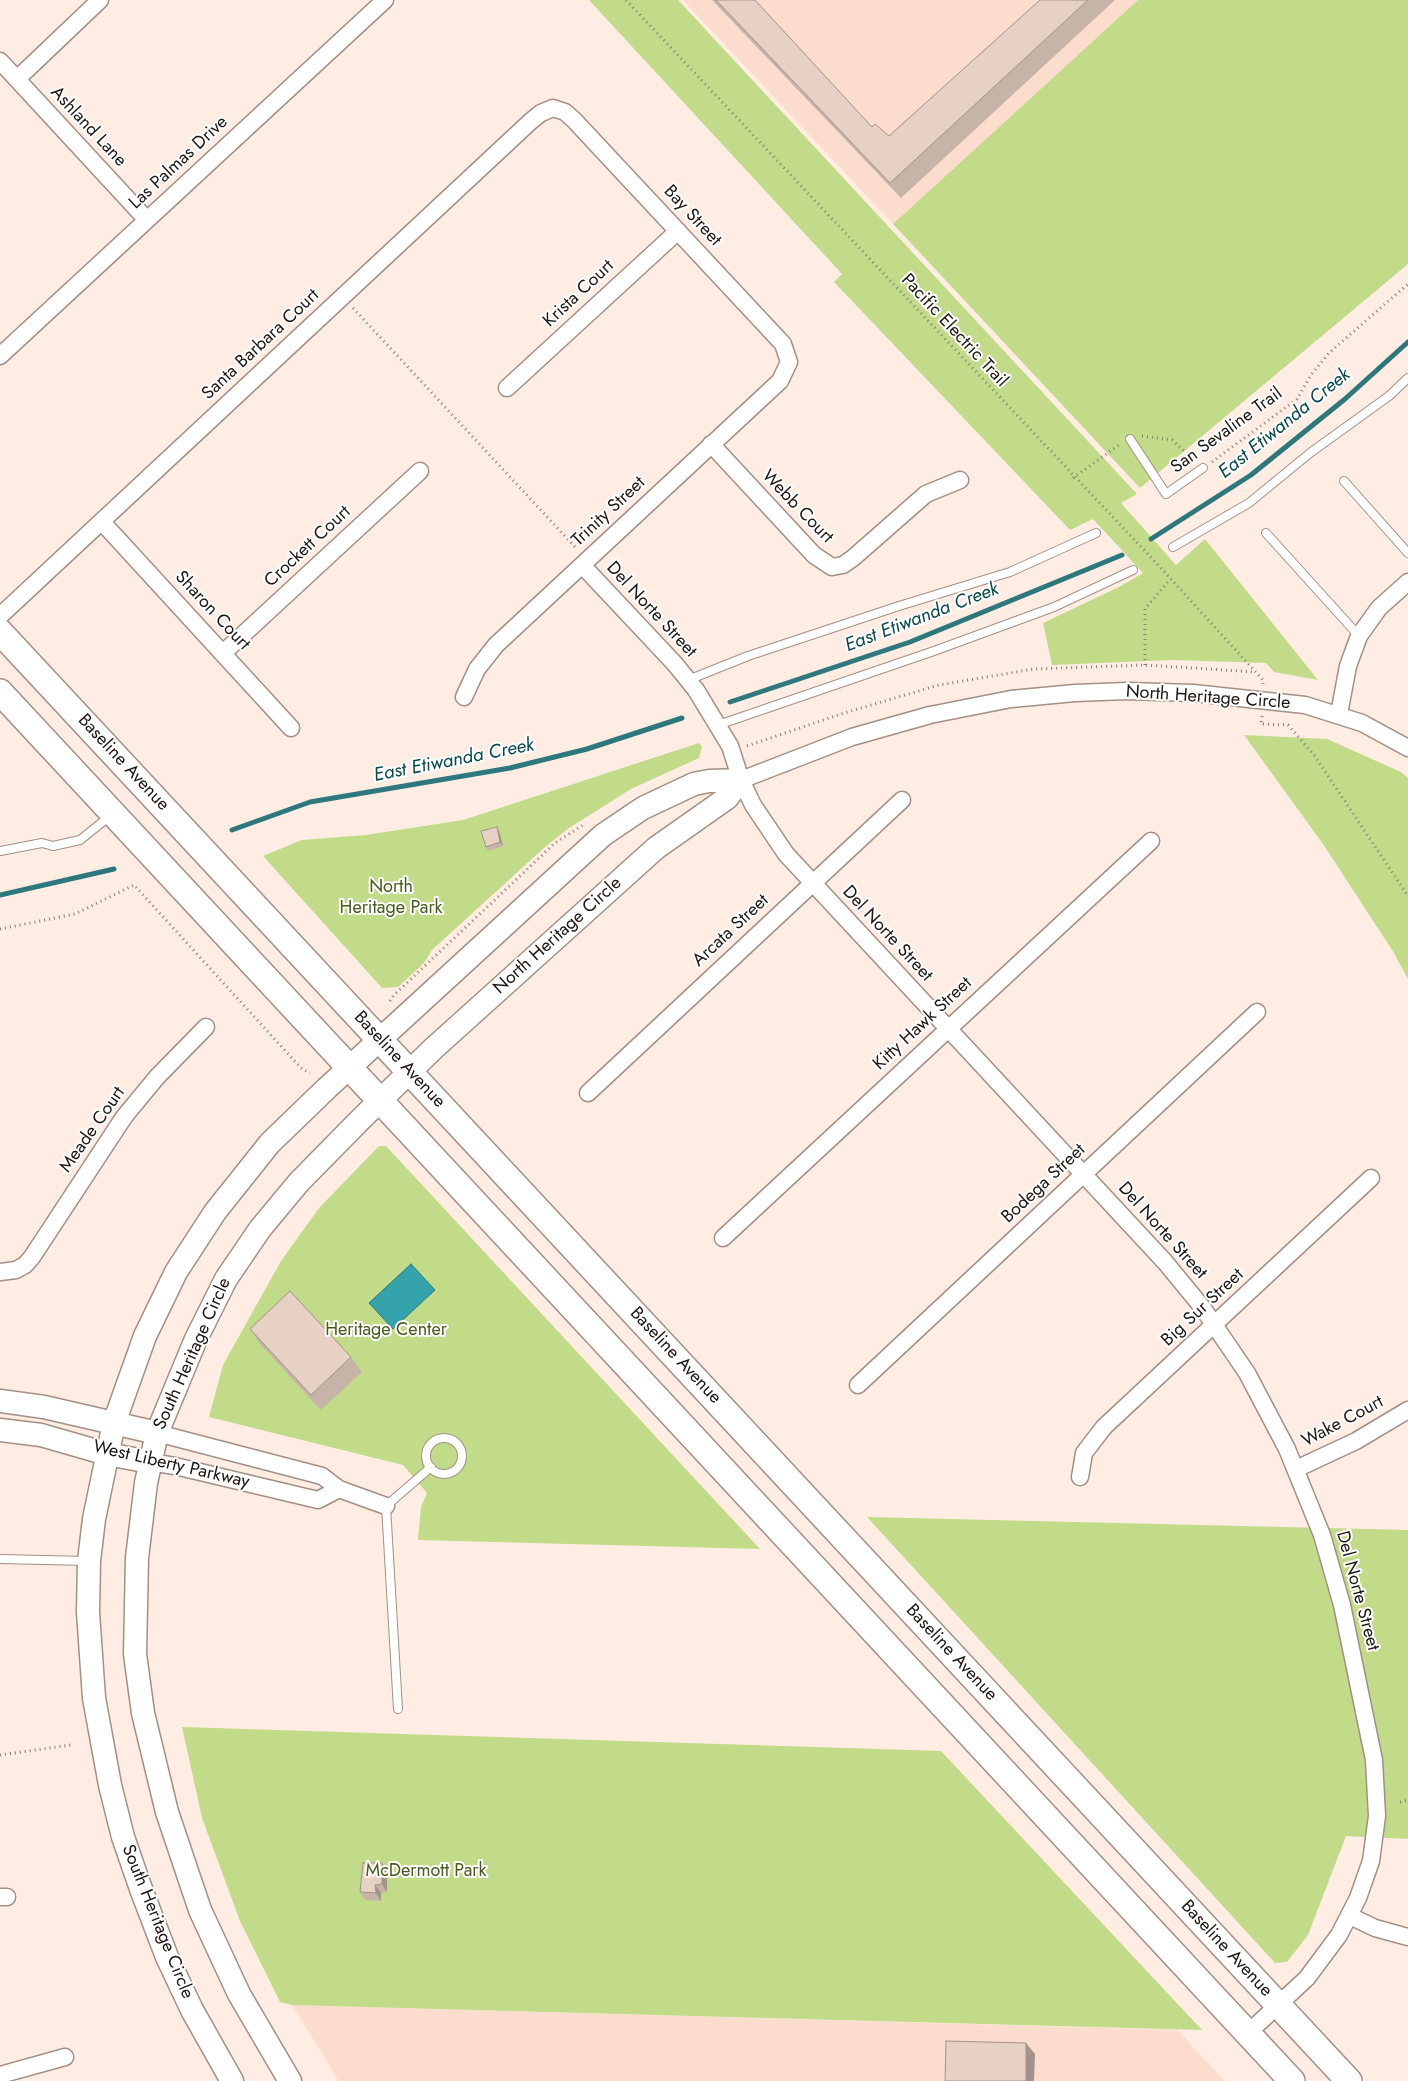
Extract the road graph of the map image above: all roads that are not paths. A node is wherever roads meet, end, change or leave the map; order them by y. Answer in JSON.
{"nodes":[{"id":1,"x":100,"y":0,"type":"edge"},
{"id":2,"x":385,"y":0,"type":"edge"},
{"id":3,"x":0,"y":61,"type":"edge"},
{"id":4,"x":17,"y":79,"type":"junction"},
{"id":5,"x":553,"y":108,"type":"joint"},
{"id":6,"x":147,"y":220,"type":"junction"},
{"id":7,"x":678,"y":231,"type":"junction"},
{"id":8,"x":1,"y":354,"type":"edge"},
{"id":9,"x":789,"y":362,"type":"joint"},
{"id":10,"x":1408,"y":378,"type":"edge"},
{"id":11,"x":507,"y":388,"type":"dead end"},
{"id":12,"x":1130,"y":439,"type":"dead end"},
{"id":13,"x":711,"y":444,"type":"junction"},
{"id":14,"x":1203,"y":468,"type":"road end"},
{"id":15,"x":420,"y":471,"type":"dead end"},
{"id":16,"x":960,"y":480,"type":"dead end"},
{"id":17,"x":1344,"y":481,"type":"dead end"},
{"id":18,"x":102,"y":522,"type":"junction"},
{"id":19,"x":1266,"y":533,"type":"dead end"},
{"id":20,"x":1096,"y":534,"type":"dead end"},
{"id":21,"x":1173,"y":547,"type":"dead end"},
{"id":22,"x":1408,"y":553,"type":"edge"},
{"id":23,"x":582,"y":565,"type":"junction"},
{"id":24,"x":1133,"y":570,"type":"dead end"},
{"id":25,"x":1408,"y":582,"type":"edge"},
{"id":26,"x":0,"y":616,"type":"edge"},
{"id":27,"x":0,"y":632,"type":"edge"},
{"id":28,"x":1360,"y":636,"type":"junction"},
{"id":29,"x":223,"y":653,"type":"junction"},
{"id":30,"x":692,"y":685,"type":"junction"},
{"id":31,"x":0,"y":692,"type":"edge"},
{"id":32,"x":464,"y":696,"type":"dead end"},
{"id":33,"x":1339,"y":714,"type":"junction"},
{"id":34,"x":717,"y":722,"type":"junction"},
{"id":35,"x":292,"y":728,"type":"dead end"},
{"id":36,"x":1408,"y":748,"type":"edge"},
{"id":37,"x":741,"y":780,"type":"junction"},
{"id":38,"x":902,"y":800,"type":"dead end"},
{"id":39,"x":113,"y":814,"type":"junction"},
{"id":40,"x":1151,"y":841,"type":"dead end"},
{"id":41,"x":0,"y":851,"type":"edge"},
{"id":42,"x":812,"y":883,"type":"junction"},
{"id":43,"x":1257,"y":1012,"type":"dead end"},
{"id":44,"x":206,"y":1027,"type":"dead end"},
{"id":45,"x":948,"y":1028,"type":"junction"},
{"id":46,"x":381,"y":1040,"type":"junction"},
{"id":47,"x":350,"y":1068,"type":"junction"},
{"id":48,"x":410,"y":1071,"type":"junction"},
{"id":49,"x":588,"y":1093,"type":"dead end"},
{"id":50,"x":380,"y":1100,"type":"junction"},
{"id":51,"x":1084,"y":1174,"type":"junction"},
{"id":52,"x":1371,"y":1178,"type":"dead end"},
{"id":53,"x":723,"y":1238,"type":"dead end"},
{"id":54,"x":0,"y":1272,"type":"edge"},
{"id":55,"x":1215,"y":1324,"type":"junction"},
{"id":56,"x":858,"y":1385,"type":"dead end"},
{"id":57,"x":0,"y":1401,"type":"edge"},
{"id":58,"x":1408,"y":1410,"type":"edge"},
{"id":59,"x":114,"y":1423,"type":"junction"},
{"id":60,"x":0,"y":1430,"type":"edge"},
{"id":61,"x":157,"y":1433,"type":"junction"},
{"id":62,"x":107,"y":1454,"type":"junction"},
{"id":63,"x":150,"y":1462,"type":"junction"},
{"id":64,"x":431,"y":1467,"type":"junction"},
{"id":65,"x":1296,"y":1469,"type":"junction"},
{"id":66,"x":1080,"y":1477,"type":"dead end"},
{"id":67,"x":339,"y":1489,"type":"junction"},
{"id":68,"x":386,"y":1506,"type":"junction"},
{"id":69,"x":0,"y":1558,"type":"edge"},
{"id":70,"x":89,"y":1561,"type":"junction"},
{"id":71,"x":398,"y":1709,"type":"dead end"},
{"id":72,"x":1350,"y":1916,"type":"junction"},
{"id":73,"x":1408,"y":1937,"type":"edge"},
{"id":74,"x":1278,"y":2005,"type":"junction"},
{"id":75,"x":1248,"y":2033,"type":"junction"},
{"id":76,"x":65,"y":2057,"type":"dead end"},
{"id":77,"x":0,"y":2075,"type":"edge"},
{"id":78,"x":232,"y":2081,"type":"edge"},
{"id":79,"x":290,"y":2081,"type":"edge"},
{"id":80,"x":1292,"y":2081,"type":"edge"},
{"id":81,"x":1349,"y":2081,"type":"edge"}],
"edges":[{"from":1,"to":4,"type":"street"},
{"from":2,"to":6,"type":"street","name":"Las Palmas Drive"},
{"from":3,"to":4,"type":"street","name":"Ashland Lane"},
{"from":4,"to":6,"type":"street","name":"Ashland Lane"},
{"from":5,"to":7,"type":"street","name":"Bay Street"},
{"from":5,"to":18,"type":"street","name":"Santa Barbara Court"},
{"from":6,"to":8,"type":"street","name":"Las Palmas Drive"},
{"from":7,"to":9,"type":"street","name":"Bay Street"},
{"from":7,"to":11,"type":"street","name":"Krista Court"},
{"from":9,"to":13,"type":"street","name":"Trinity Street"},
{"from":10,"to":21,"type":"lane"},
{"from":12,"to":14,"type":"lane","name":"San Sevaline Trail"},
{"from":13,"to":16,"type":"street","name":"Webb Court"},
{"from":13,"to":23,"type":"street","name":"Trinity Street"},
{"from":15,"to":29,"type":"street","name":"Crockett Court"},
{"from":17,"to":22,"type":"lane"},
{"from":18,"to":26,"type":"street","name":"Santa Barbara Court"},
{"from":18,"to":29,"type":"street","name":"Sharon Court"},
{"from":19,"to":28,"type":"lane"},
{"from":20,"to":30,"type":"lane"},
{"from":23,"to":30,"type":"street","name":"Del Norte Street"},
{"from":23,"to":32,"type":"street","name":"Trinity Street"},
{"from":24,"to":34,"type":"lane"},
{"from":25,"to":28,"type":"street"},
{"from":27,"to":46,"type":"main road","name":"Baseline Avenue"},
{"from":28,"to":33,"type":"street"},
{"from":29,"to":35,"type":"street","name":"Sharon Court"},
{"from":30,"to":34,"type":"street","name":"Del Norte Street"},
{"from":31,"to":39,"type":"main road"},
{"from":33,"to":36,"type":"street","name":"North Heritage Circle"},
{"from":33,"to":37,"type":"street","name":"North Heritage Circle"},
{"from":34,"to":37,"type":"street","name":"Del Norte Street"},
{"from":37,"to":42,"type":"street","name":"Del Norte Street"},
{"from":37,"to":46,"type":"street","name":"North Heritage Circle"},
{"from":37,"to":48,"type":"street","name":"North Heritage Circle"},
{"from":38,"to":42,"type":"street","name":"Arcata Street"},
{"from":39,"to":41,"type":"lane"},
{"from":39,"to":47,"type":"main road"},
{"from":40,"to":45,"type":"street","name":"Kitty Hawk Street"},
{"from":42,"to":45,"type":"street","name":"Del Norte Street"},
{"from":42,"to":49,"type":"street","name":"Arcata Street"},
{"from":43,"to":51,"type":"street","name":"Bodega Street"},
{"from":44,"to":54,"type":"street","name":"Meade Court"},
{"from":45,"to":51,"type":"street","name":"Del Norte Street"},
{"from":45,"to":53,"type":"street","name":"Kitty Hawk Street"},
{"from":46,"to":47,"type":"street","name":"South Heritage Circle"},
{"from":46,"to":48,"type":"main road","name":"Baseline Avenue"},
{"from":47,"to":50,"type":"main road"},
{"from":47,"to":59,"type":"street","name":"South Heritage Circle"},
{"from":48,"to":50,"type":"street","name":"North Heritage Circle"},
{"from":48,"to":74,"type":"main road","name":"Baseline Avenue"},
{"from":50,"to":61,"type":"street","name":"South Heritage Circle"},
{"from":50,"to":75,"type":"main road"},
{"from":51,"to":55,"type":"street","name":"Del Norte Street"},
{"from":51,"to":56,"type":"street","name":"Bodega Street"},
{"from":52,"to":55,"type":"street","name":"Big Sur Street"},
{"from":55,"to":65,"type":"street","name":"Del Norte Street"},
{"from":55,"to":66,"type":"street","name":"Big Sur Street"},
{"from":57,"to":59,"type":"street","name":"West Liberty Parkway"},
{"from":58,"to":65,"type":"street","name":"Wake Court"},
{"from":59,"to":61,"type":"street","name":"West Liberty Parkway"},
{"from":59,"to":62,"type":"street","name":"South Heritage Circle"},
{"from":60,"to":62,"type":"street","name":"West Liberty Parkway"},
{"from":61,"to":63,"type":"street","name":"South Heritage Circle"},
{"from":61,"to":67,"type":"street","name":"West Liberty Parkway"},
{"from":62,"to":63,"type":"street","name":"West Liberty Parkway"},
{"from":62,"to":70,"type":"street","name":"South Heritage Circle"},
{"from":63,"to":67,"type":"street","name":"West Liberty Parkway"},
{"from":63,"to":79,"type":"street","name":"South Heritage Circle"},
{"from":64,"to":64,"type":"lane"},
{"from":64,"to":68,"type":"lane"},
{"from":65,"to":72,"type":"street","name":"Del Norte Street"},
{"from":67,"to":68,"type":"street","name":"West Liberty Parkway"},
{"from":68,"to":71,"type":"lane"},
{"from":69,"to":70,"type":"lane"},
{"from":70,"to":78,"type":"street","name":"South Heritage Circle"},
{"from":72,"to":73,"type":"street"},
{"from":72,"to":74,"type":"street","name":"Del Norte Street"},
{"from":74,"to":75,"type":"street","name":"Del Norte Street"},
{"from":74,"to":81,"type":"main road","name":"Baseline Avenue"},
{"from":75,"to":80,"type":"main road"},
{"from":76,"to":77,"type":"street"}]}
